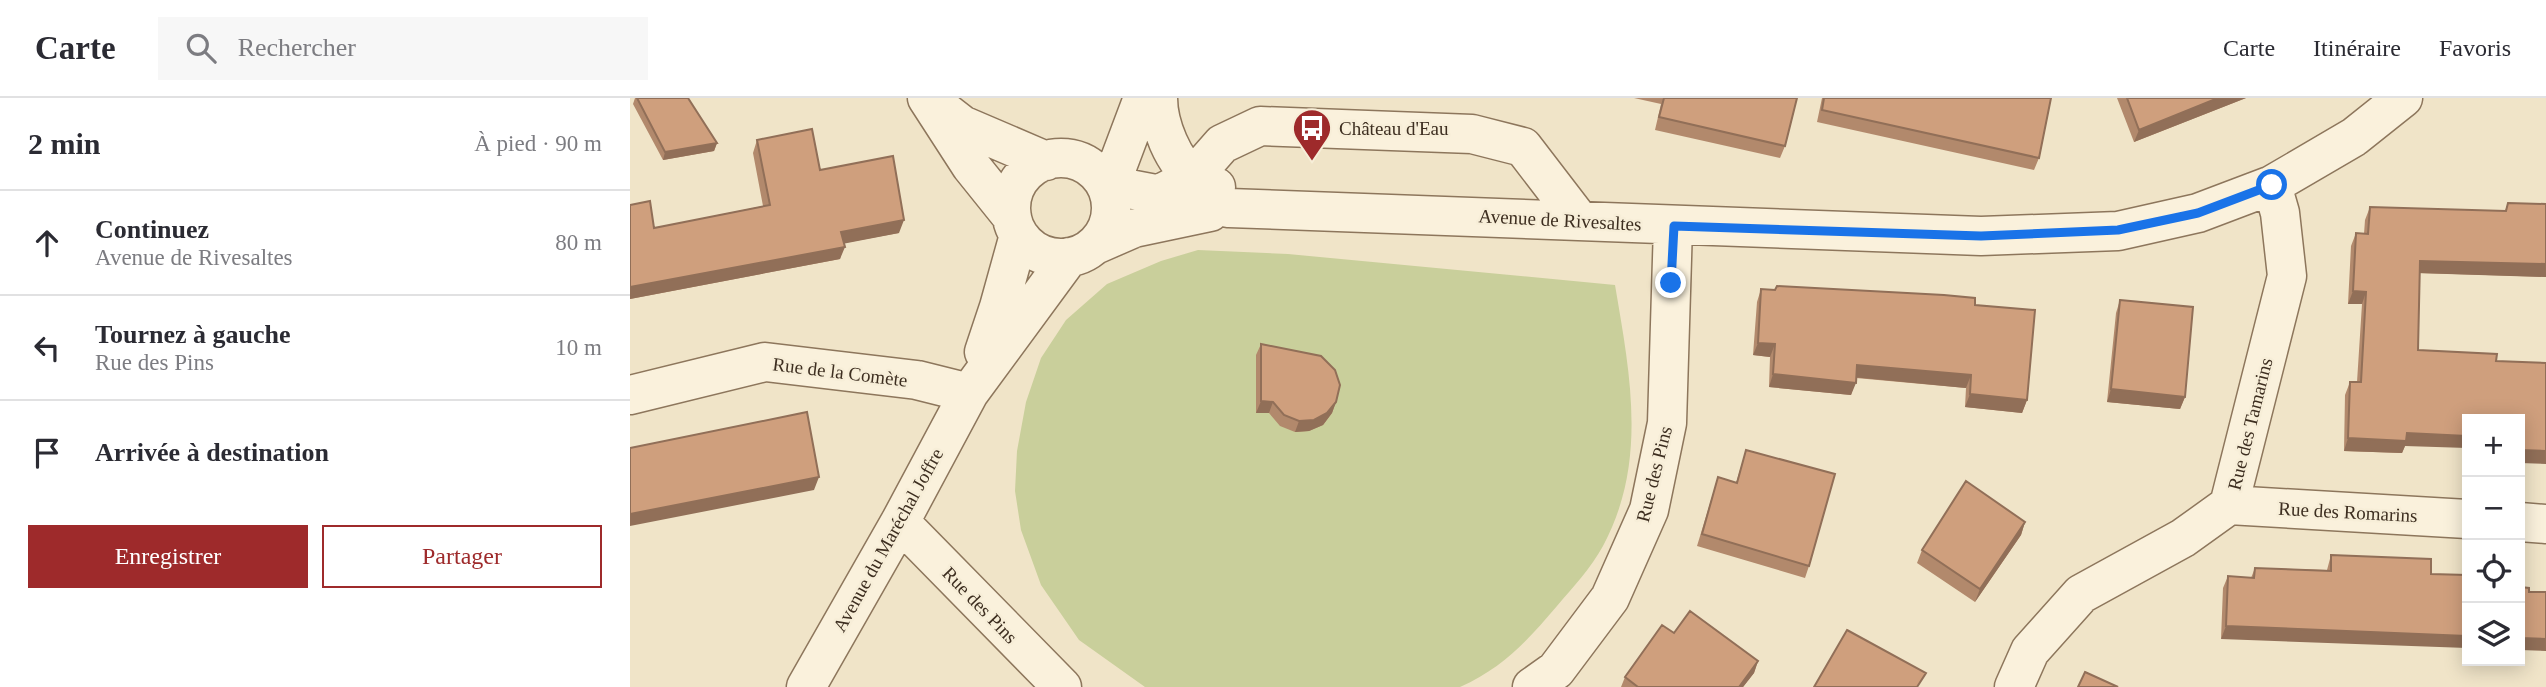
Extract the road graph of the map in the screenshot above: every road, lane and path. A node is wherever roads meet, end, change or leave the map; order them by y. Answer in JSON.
{"nodes":[{"id":1,"x":927,"y":98,"type":"edge"},
{"id":2,"x":1129,"y":98,"type":"edge"},
{"id":3,"x":1143,"y":98,"type":"edge"},
{"id":4,"x":1158,"y":98,"type":"edge"},
{"id":5,"x":2403,"y":98,"type":"edge"},
{"id":6,"x":1056,"y":160,"type":"junction"},
{"id":7,"x":1194,"y":177,"type":"junction"},
{"id":8,"x":2272,"y":185,"type":"junction"},
{"id":9,"x":1108,"y":191,"type":"junction"},
{"id":10,"x":1160,"y":194,"type":"junction"},
{"id":11,"x":1246,"y":207,"type":"junction"},
{"id":12,"x":1578,"y":220,"type":"junction"},
{"id":13,"x":1015,"y":226,"type":"junction"},
{"id":14,"x":1674,"y":226,"type":"junction"},
{"id":15,"x":1082,"y":251,"type":"junction"},
{"id":16,"x":969,"y":393,"type":"junction"},
{"id":17,"x":630,"y":395,"type":"edge"},
{"id":18,"x":2229,"y":505,"type":"junction"},
{"id":19,"x":2462,"y":519,"type":"edge"},
{"id":20,"x":900,"y":522,"type":"junction"},
{"id":21,"x":2525,"y":522,"type":"edge"},
{"id":22,"x":2546,"y":524,"type":"edge"},
{"id":23,"x":806,"y":687,"type":"edge"},
{"id":24,"x":1062,"y":687,"type":"edge"},
{"id":25,"x":1532,"y":687,"type":"edge"},
{"id":26,"x":2014,"y":687,"type":"edge"}],
"edges":[{"from":1,"to":6,"type":"street"},
{"from":1,"to":13,"type":"street"},
{"from":2,"to":6,"type":"street"},
{"from":3,"to":9,"type":"street"},
{"from":4,"to":7,"type":"street"},
{"from":5,"to":8,"type":"street","name":"Avenue de Rivesaltes"},
{"from":6,"to":9,"type":"street"},
{"from":6,"to":13,"type":"street"},
{"from":7,"to":10,"type":"street"},
{"from":7,"to":11,"type":"street"},
{"from":7,"to":12,"type":"street"},
{"from":8,"to":14,"type":"street","name":"Avenue de Rivesaltes"},
{"from":8,"to":18,"type":"street","name":"Rue des Tamarins"},
{"from":9,"to":10,"type":"street","name":"Avenue de Rivesaltes"},
{"from":9,"to":15,"type":"street"},
{"from":10,"to":11,"type":"street","name":"Avenue de Rivesaltes"},
{"from":11,"to":12,"type":"street","name":"Avenue de Rivesaltes"},
{"from":11,"to":15,"type":"street","name":"Avenue de Rivesaltes"},
{"from":12,"to":14,"type":"street","name":"Avenue de Rivesaltes"},
{"from":13,"to":15,"type":"street"},
{"from":13,"to":16,"type":"street","name":"Avenue du Maréchal Joffre"},
{"from":14,"to":25,"type":"street","name":"Rue des Pins"},
{"from":15,"to":16,"type":"street","name":"Avenue du Maréchal Joffre"},
{"from":16,"to":17,"type":"street","name":"Rue de la Comète"},
{"from":16,"to":20,"type":"street","name":"Avenue du Maréchal Joffre"},
{"from":18,"to":19,"type":"street","name":"Rue des Romarins"},
{"from":18,"to":26,"type":"street","name":"Rue des Tamarins"},
{"from":20,"to":23,"type":"street","name":"Avenue du Maréchal Joffre"},
{"from":20,"to":24,"type":"street","name":"Rue des Pins"},
{"from":21,"to":22,"type":"street"}]}
